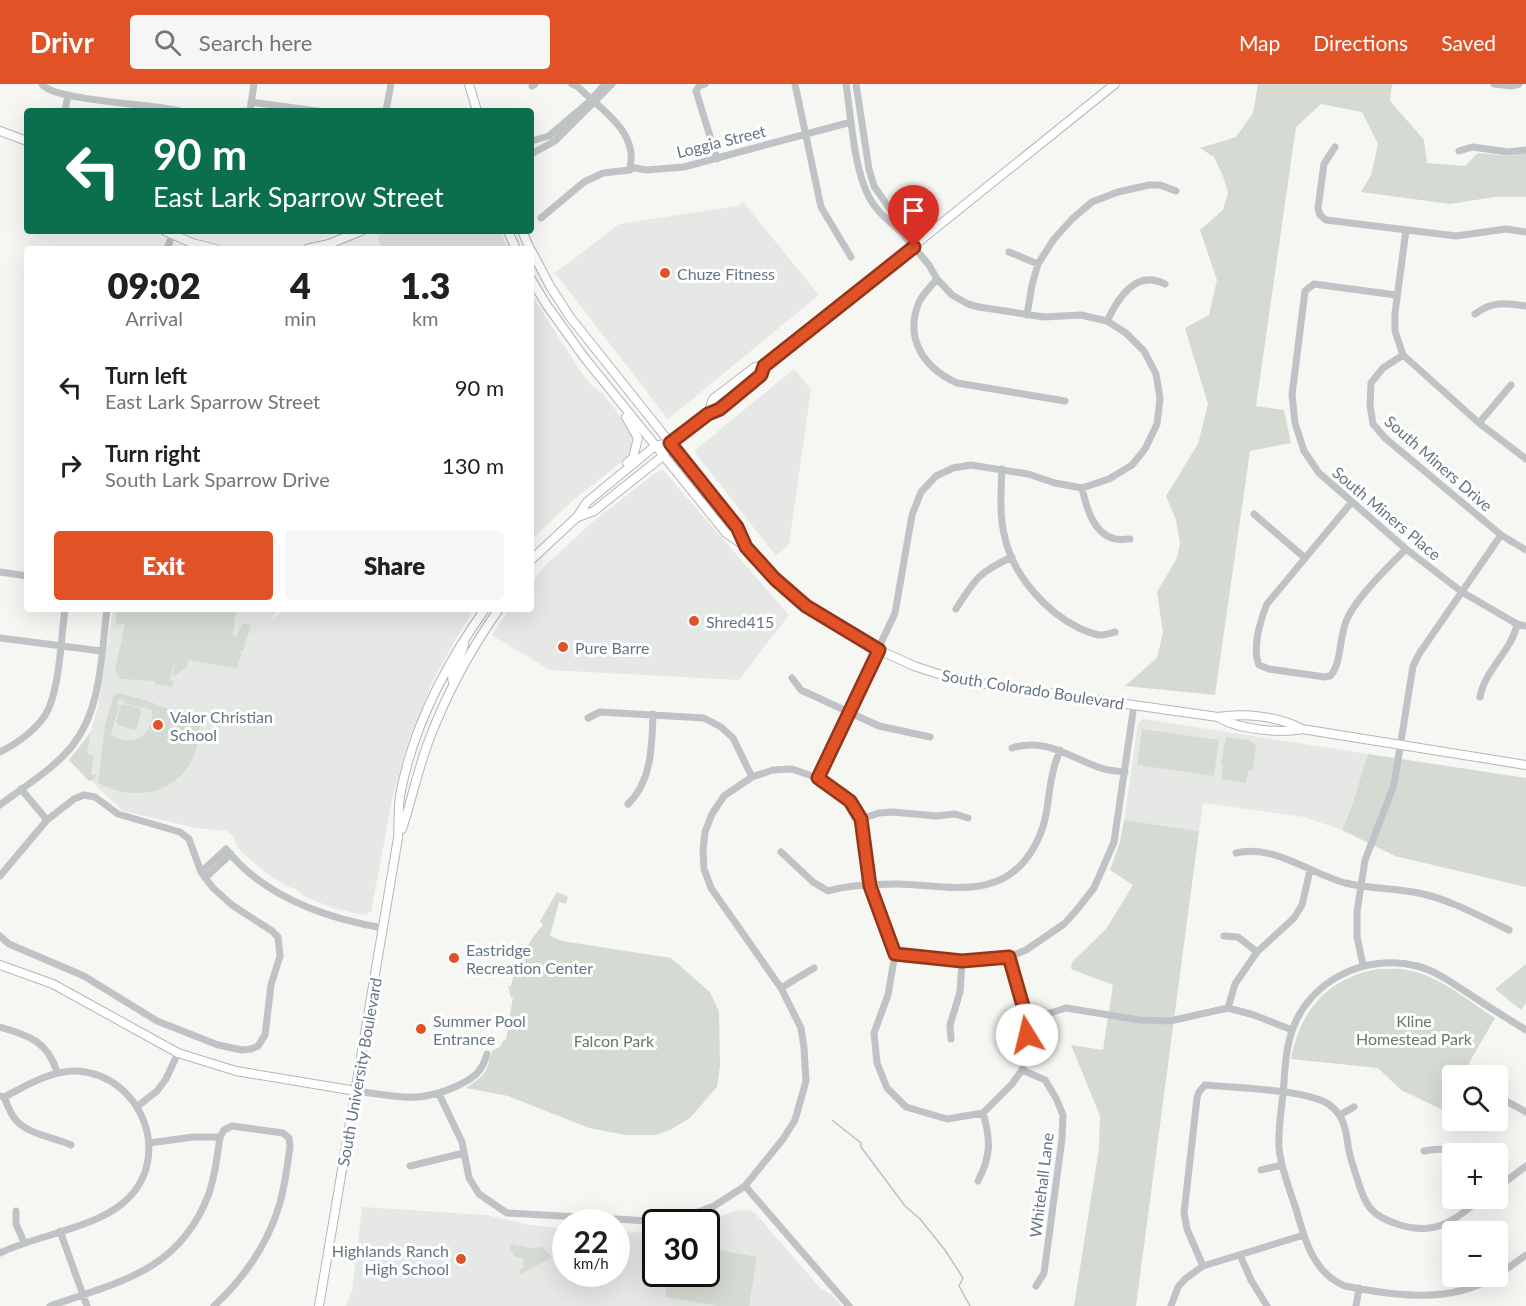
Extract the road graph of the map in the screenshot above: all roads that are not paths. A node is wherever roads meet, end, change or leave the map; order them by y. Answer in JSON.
{"nodes":[{"id":1,"x":42,"y":84,"type":"edge"},
{"id":2,"x":254,"y":84,"type":"edge"},
{"id":3,"x":391,"y":84,"type":"edge"},
{"id":4,"x":469,"y":84,"type":"edge"},
{"id":5,"x":572,"y":84,"type":"edge"},
{"id":6,"x":605,"y":84,"type":"edge"},
{"id":7,"x":612,"y":84,"type":"edge"},
{"id":8,"x":705,"y":84,"type":"edge"},
{"id":9,"x":795,"y":84,"type":"edge"},
{"id":10,"x":846,"y":84,"type":"edge"},
{"id":11,"x":856,"y":84,"type":"edge"},
{"id":12,"x":1115,"y":84,"type":"edge"},
{"id":13,"x":1494,"y":84,"type":"edge"},
{"id":14,"x":1519,"y":84,"type":"edge"},
{"id":15,"x":68,"y":95,"type":"junction"},
{"id":16,"x":593,"y":101,"type":"junction"},
{"id":17,"x":251,"y":102,"type":"junction"},
{"id":18,"x":66,"y":108,"type":"edge"},
{"id":19,"x":159,"y":108,"type":"edge"},
{"id":20,"x":250,"y":108,"type":"edge"},
{"id":21,"x":295,"y":108,"type":"edge"},
{"id":22,"x":387,"y":108,"type":"edge"},
{"id":23,"x":476,"y":108,"type":"edge"},
{"id":24,"x":852,"y":122,"type":"junction"},
{"id":25,"x":0,"y":132,"type":"edge"},
{"id":26,"x":807,"y":133,"type":"junction"},
{"id":27,"x":24,"y":140,"type":"edge"},
{"id":28,"x":534,"y":140,"type":"edge"},
{"id":29,"x":1335,"y":147,"type":"dead end"},
{"id":30,"x":1526,"y":150,"type":"edge"},
{"id":31,"x":1459,"y":151,"type":"dead end"},
{"id":32,"x":534,"y":152,"type":"edge"},
{"id":33,"x":717,"y":159,"type":"junction"},
{"id":34,"x":630,"y":167,"type":"junction"},
{"id":35,"x":1176,"y":191,"type":"dead end"},
{"id":36,"x":540,"y":218,"type":"dead end"},
{"id":37,"x":1406,"y":230,"type":"junction"},
{"id":38,"x":1526,"y":232,"type":"edge"},
{"id":39,"x":902,"y":233,"type":"junction"},
{"id":40,"x":171,"y":234,"type":"edge"},
{"id":41,"x":353,"y":234,"type":"edge"},
{"id":42,"x":207,"y":246,"type":"edge"},
{"id":43,"x":318,"y":246,"type":"edge"},
{"id":44,"x":914,"y":247,"type":"junction"},
{"id":45,"x":1009,"y":252,"type":"dead end"},
{"id":46,"x":534,"y":256,"type":"edge"},
{"id":47,"x":851,"y":257,"type":"dead end"},
{"id":48,"x":1038,"y":264,"type":"junction"},
{"id":49,"x":937,"y":279,"type":"junction"},
{"id":50,"x":534,"y":284,"type":"edge"},
{"id":51,"x":1165,"y":284,"type":"dead end"},
{"id":52,"x":1396,"y":295,"type":"junction"},
{"id":53,"x":1526,"y":306,"type":"edge"},
{"id":54,"x":1475,"y":314,"type":"dead end"},
{"id":55,"x":1027,"y":315,"type":"junction"},
{"id":56,"x":1107,"y":321,"type":"junction"},
{"id":57,"x":1403,"y":355,"type":"junction"},
{"id":58,"x":1511,"y":385,"type":"dead end"},
{"id":59,"x":1065,"y":400,"type":"dead end"},
{"id":60,"x":620,"y":402,"type":"junction"},
{"id":61,"x":1479,"y":423,"type":"junction"},
{"id":62,"x":670,"y":443,"type":"junction"},
{"id":63,"x":655,"y":446,"type":"junction"},
{"id":64,"x":663,"y":456,"type":"junction"},
{"id":65,"x":1526,"y":459,"type":"edge"},
{"id":66,"x":1002,"y":469,"type":"junction"},
{"id":67,"x":612,"y":481,"type":"junction"},
{"id":68,"x":1082,"y":488,"type":"junction"},
{"id":69,"x":1351,"y":503,"type":"junction"},
{"id":70,"x":1254,"y":514,"type":"dead end"},
{"id":71,"x":577,"y":517,"type":"junction"},
{"id":72,"x":1501,"y":535,"type":"junction"},
{"id":73,"x":1130,"y":539,"type":"dead end"},
{"id":74,"x":746,"y":547,"type":"junction"},
{"id":75,"x":1406,"y":549,"type":"junction"},
{"id":76,"x":1526,"y":550,"type":"edge"},
{"id":77,"x":534,"y":557,"type":"edge"},
{"id":78,"x":1012,"y":557,"type":"junction"},
{"id":79,"x":1305,"y":558,"type":"junction"},
{"id":80,"x":0,"y":573,"type":"edge"},
{"id":81,"x":24,"y":576,"type":"edge"},
{"id":82,"x":1462,"y":592,"type":"junction"},
{"id":83,"x":956,"y":609,"type":"dead end"},
{"id":84,"x":65,"y":612,"type":"edge"},
{"id":85,"x":107,"y":612,"type":"edge"},
{"id":86,"x":483,"y":612,"type":"edge"},
{"id":87,"x":497,"y":612,"type":"edge"},
{"id":88,"x":1517,"y":624,"type":"junction"},
{"id":89,"x":1526,"y":626,"type":"edge"},
{"id":90,"x":1115,"y":632,"type":"dead end"},
{"id":91,"x":0,"y":638,"type":"edge"},
{"id":92,"x":465,"y":638,"type":"junction"},
{"id":93,"x":60,"y":647,"type":"junction"},
{"id":94,"x":879,"y":650,"type":"junction"},
{"id":95,"x":101,"y":651,"type":"junction"},
{"id":96,"x":792,"y":678,"type":"dead end"},
{"id":97,"x":454,"y":683,"type":"junction"},
{"id":98,"x":1480,"y":697,"type":"dead end"},
{"id":99,"x":1134,"y":705,"type":"junction"},
{"id":100,"x":850,"y":712,"type":"junction"},
{"id":101,"x":653,"y":714,"type":"junction"},
{"id":102,"x":588,"y":718,"type":"dead end"},
{"id":103,"x":930,"y":738,"type":"dead end"},
{"id":104,"x":1400,"y":745,"type":"junction"},
{"id":105,"x":1012,"y":748,"type":"dead end"},
{"id":106,"x":1060,"y":750,"type":"junction"},
{"id":107,"x":0,"y":752,"type":"edge"},
{"id":108,"x":1526,"y":765,"type":"edge"},
{"id":109,"x":1125,"y":772,"type":"junction"},
{"id":110,"x":752,"y":777,"type":"junction"},
{"id":111,"x":818,"y":778,"type":"junction"},
{"id":112,"x":21,"y":789,"type":"junction"},
{"id":113,"x":628,"y":804,"type":"dead end"},
{"id":114,"x":0,"y":805,"type":"edge"},
{"id":115,"x":968,"y":818,"type":"dead end"},
{"id":116,"x":861,"y":819,"type":"junction"},
{"id":117,"x":47,"y":820,"type":"junction"},
{"id":118,"x":398,"y":838,"type":"junction"},
{"id":119,"x":781,"y":852,"type":"dead end"},
{"id":120,"x":1236,"y":853,"type":"dead end"},
{"id":121,"x":1310,"y":870,"type":"junction"},
{"id":122,"x":203,"y":875,"type":"junction"},
{"id":123,"x":0,"y":876,"type":"edge"},
{"id":124,"x":870,"y":886,"type":"junction"},
{"id":125,"x":1361,"y":886,"type":"junction"},
{"id":126,"x":383,"y":928,"type":"junction"},
{"id":127,"x":1509,"y":930,"type":"dead end"},
{"id":128,"x":0,"y":936,"type":"edge"},
{"id":129,"x":1224,"y":936,"type":"dead end"},
{"id":130,"x":1257,"y":952,"type":"junction"},
{"id":131,"x":895,"y":954,"type":"junction"},
{"id":132,"x":1009,"y":957,"type":"junction"},
{"id":133,"x":962,"y":961,"type":"junction"},
{"id":134,"x":0,"y":965,"type":"edge"},
{"id":135,"x":1363,"y":965,"type":"junction"},
{"id":136,"x":814,"y":968,"type":"dead end"},
{"id":137,"x":781,"y":988,"type":"junction"},
{"id":138,"x":1228,"y":1008,"type":"junction"},
{"id":139,"x":1027,"y":1020,"type":"junction"},
{"id":140,"x":0,"y":1027,"type":"edge"},
{"id":141,"x":1292,"y":1030,"type":"junction"},
{"id":142,"x":1526,"y":1030,"type":"edge"},
{"id":143,"x":951,"y":1039,"type":"dead end"},
{"id":144,"x":178,"y":1053,"type":"junction"},
{"id":145,"x":487,"y":1054,"type":"dead end"},
{"id":146,"x":1022,"y":1070,"type":"junction"},
{"id":147,"x":57,"y":1072,"type":"junction"},
{"id":148,"x":356,"y":1090,"type":"junction"},
{"id":149,"x":1283,"y":1093,"type":"junction"},
{"id":150,"x":439,"y":1094,"type":"junction"},
{"id":151,"x":2,"y":1097,"type":"edge"},
{"id":152,"x":1508,"y":1102,"type":"edge"},
{"id":153,"x":138,"y":1106,"type":"junction"},
{"id":154,"x":1354,"y":1107,"type":"dead end"},
{"id":155,"x":1526,"y":1112,"type":"edge"},
{"id":156,"x":983,"y":1113,"type":"junction"},
{"id":157,"x":1340,"y":1116,"type":"junction"},
{"id":158,"x":220,"y":1137,"type":"junction"},
{"id":159,"x":149,"y":1143,"type":"junction"},
{"id":160,"x":71,"y":1145,"type":"dead end"},
{"id":161,"x":1442,"y":1149,"type":"edge"},
{"id":162,"x":1424,"y":1151,"type":"dead end"},
{"id":163,"x":464,"y":1153,"type":"junction"},
{"id":164,"x":1282,"y":1165,"type":"junction"},
{"id":165,"x":410,"y":1166,"type":"dead end"},
{"id":166,"x":1526,"y":1166,"type":"edge"},
{"id":167,"x":1261,"y":1170,"type":"dead end"},
{"id":168,"x":1508,"y":1179,"type":"edge"},
{"id":169,"x":978,"y":1181,"type":"dead end"},
{"id":170,"x":745,"y":1186,"type":"junction"},
{"id":171,"x":1468,"y":1209,"type":"edge"},
{"id":172,"x":16,"y":1211,"type":"dead end"},
{"id":173,"x":60,"y":1231,"type":"junction"},
{"id":174,"x":1304,"y":1235,"type":"junction"},
{"id":175,"x":24,"y":1242,"type":"junction"},
{"id":176,"x":0,"y":1252,"type":"edge"},
{"id":177,"x":1240,"y":1255,"type":"junction"},
{"id":178,"x":1526,"y":1255,"type":"edge"},
{"id":179,"x":1203,"y":1266,"type":"junction"},
{"id":180,"x":1508,"y":1268,"type":"edge"},
{"id":181,"x":1036,"y":1286,"type":"dead end"},
{"id":182,"x":1475,"y":1287,"type":"edge"},
{"id":183,"x":1359,"y":1288,"type":"junction"},
{"id":184,"x":83,"y":1294,"type":"junction"},
{"id":185,"x":1423,"y":1296,"type":"junction"},
{"id":186,"x":50,"y":1306,"type":"edge"},
{"id":187,"x":87,"y":1306,"type":"edge"},
{"id":188,"x":214,"y":1306,"type":"edge"},
{"id":189,"x":319,"y":1306,"type":"edge"},
{"id":190,"x":849,"y":1306,"type":"edge"},
{"id":191,"x":1171,"y":1306,"type":"edge"},
{"id":192,"x":1267,"y":1306,"type":"edge"},
{"id":193,"x":1356,"y":1306,"type":"edge"},
{"id":194,"x":1422,"y":1306,"type":"edge"}],
"edges":[{"from":1,"to":15,"type":"street"},
{"from":2,"to":17,"type":"street"},
{"from":3,"to":22,"type":"street"},
{"from":4,"to":23,"type":"main road"},
{"from":5,"to":16,"type":"street"},
{"from":6,"to":16,"type":"street"},
{"from":7,"to":16,"type":"street"},
{"from":8,"to":33,"type":"street"},
{"from":9,"to":26,"type":"street"},
{"from":10,"to":24,"type":"street"},
{"from":11,"to":39,"type":"street"},
{"from":12,"to":44,"type":"main road"},
{"from":13,"to":14,"type":"street"},
{"from":15,"to":18,"type":"street"},
{"from":15,"to":19,"type":"street"},
{"from":16,"to":28,"type":"street"},
{"from":16,"to":32,"type":"street"},
{"from":16,"to":34,"type":"street"},
{"from":17,"to":20,"type":"street"},
{"from":17,"to":21,"type":"street"},
{"from":24,"to":26,"type":"street","name":"Loggia Street"},
{"from":24,"to":39,"type":"street"},
{"from":25,"to":27,"type":"main road"},
{"from":26,"to":33,"type":"street","name":"Loggia Street"},
{"from":26,"to":47,"type":"street"},
{"from":29,"to":37,"type":"street"},
{"from":30,"to":31,"type":"street"},
{"from":33,"to":34,"type":"street","name":"Loggia Street"},
{"from":34,"to":36,"type":"street","name":"Loggia Street"},
{"from":35,"to":48,"type":"street"},
{"from":37,"to":38,"type":"street"},
{"from":37,"to":52,"type":"street"},
{"from":39,"to":44,"type":"street"},
{"from":40,"to":42,"type":"main road"},
{"from":41,"to":43,"type":"main road"},
{"from":44,"to":49,"type":"street"},
{"from":44,"to":62,"type":"main road"},
{"from":45,"to":48,"type":"street"},
{"from":46,"to":62,"type":"main road","name":"South Colorado Boulevard"},
{"from":48,"to":55,"type":"street"},
{"from":49,"to":55,"type":"street"},
{"from":49,"to":59,"type":"street"},
{"from":50,"to":60,"type":"main road"},
{"from":51,"to":56,"type":"street"},
{"from":52,"to":57,"type":"street"},
{"from":52,"to":69,"type":"street","name":"South Miners Place"},
{"from":53,"to":54,"type":"street"},
{"from":55,"to":56,"type":"street"},
{"from":56,"to":68,"type":"street"},
{"from":57,"to":61,"type":"street"},
{"from":57,"to":72,"type":"street","name":"South Miners Drive"},
{"from":58,"to":61,"type":"street"},
{"from":60,"to":63,"type":"main road","name":"South Colorado Boulevard"},
{"from":60,"to":67,"type":"main road"},
{"from":61,"to":65,"type":"street"},
{"from":62,"to":63,"type":"main road"},
{"from":62,"to":64,"type":"main road"},
{"from":62,"to":74,"type":"main road","name":"South Colorado Boulevard"},
{"from":63,"to":64,"type":"main road","name":"South Colorado Boulevard"},
{"from":63,"to":67,"type":"main road"},
{"from":64,"to":71,"type":"main road"},
{"from":64,"to":74,"type":"main road","name":"South Colorado Boulevard"},
{"from":66,"to":68,"type":"street"},
{"from":66,"to":78,"type":"street"},
{"from":66,"to":94,"type":"street"},
{"from":67,"to":71,"type":"main road"},
{"from":68,"to":73,"type":"street"},
{"from":69,"to":75,"type":"street","name":"South Miners Place"},
{"from":69,"to":79,"type":"street"},
{"from":70,"to":79,"type":"street"},
{"from":71,"to":77,"type":"main road"},
{"from":72,"to":76,"type":"street","name":"South Miners Drive"},
{"from":72,"to":82,"type":"street"},
{"from":74,"to":94,"type":"main road","name":"South Colorado Boulevard"},
{"from":75,"to":79,"type":"street"},
{"from":75,"to":82,"type":"street","name":"South Miners Place"},
{"from":78,"to":83,"type":"street"},
{"from":78,"to":90,"type":"street"},
{"from":80,"to":81,"type":"street"},
{"from":82,"to":88,"type":"street","name":"South Miners Place"},
{"from":82,"to":104,"type":"street"},
{"from":84,"to":93,"type":"street"},
{"from":85,"to":95,"type":"street"},
{"from":86,"to":92,"type":"main road","name":"South University Boulevard"},
{"from":87,"to":97,"type":"main road","name":"South University Boulevard"},
{"from":88,"to":89,"type":"street","name":"South Miners Place"},
{"from":88,"to":98,"type":"street"},
{"from":91,"to":93,"type":"street"},
{"from":92,"to":97,"type":"main road"},
{"from":92,"to":118,"type":"main road","name":"South University Boulevard"},
{"from":93,"to":95,"type":"street"},
{"from":93,"to":107,"type":"street"},
{"from":94,"to":99,"type":"main road","name":"South Colorado Boulevard"},
{"from":94,"to":100,"type":"street"},
{"from":95,"to":112,"type":"street"},
{"from":96,"to":100,"type":"street"},
{"from":97,"to":118,"type":"main road","name":"South University Boulevard"},
{"from":99,"to":104,"type":"main road","name":"South Colorado Boulevard"},
{"from":99,"to":109,"type":"street"},
{"from":100,"to":103,"type":"street"},
{"from":100,"to":111,"type":"street"},
{"from":101,"to":102,"type":"street"},
{"from":101,"to":110,"type":"street"},
{"from":101,"to":113,"type":"street"},
{"from":104,"to":108,"type":"main road","name":"South Colorado Boulevard"},
{"from":104,"to":125,"type":"street"},
{"from":105,"to":106,"type":"street"},
{"from":106,"to":109,"type":"street"},
{"from":106,"to":124,"type":"street"},
{"from":109,"to":132,"type":"street"},
{"from":110,"to":111,"type":"street"},
{"from":110,"to":137,"type":"street"},
{"from":111,"to":116,"type":"street"},
{"from":112,"to":114,"type":"street"},
{"from":112,"to":117,"type":"street"},
{"from":115,"to":116,"type":"street"},
{"from":116,"to":124,"type":"street"},
{"from":117,"to":122,"type":"street"},
{"from":117,"to":123,"type":"street"},
{"from":118,"to":126,"type":"main road","name":"South University Boulevard"},
{"from":119,"to":124,"type":"street"},
{"from":120,"to":121,"type":"street"},
{"from":121,"to":125,"type":"street"},
{"from":121,"to":130,"type":"street"},
{"from":122,"to":126,"type":"street"},
{"from":122,"to":128,"type":"street"},
{"from":124,"to":131,"type":"street"},
{"from":125,"to":127,"type":"street"},
{"from":125,"to":135,"type":"street"},
{"from":126,"to":148,"type":"main road","name":"South University Boulevard"},
{"from":129,"to":130,"type":"street"},
{"from":130,"to":138,"type":"street"},
{"from":131,"to":133,"type":"street"},
{"from":131,"to":156,"type":"street"},
{"from":132,"to":133,"type":"street"},
{"from":132,"to":139,"type":"street"},
{"from":133,"to":143,"type":"street"},
{"from":134,"to":144,"type":"main road"},
{"from":135,"to":141,"type":"street"},
{"from":135,"to":142,"type":"street"},
{"from":136,"to":137,"type":"street"},
{"from":137,"to":170,"type":"street"},
{"from":138,"to":139,"type":"street"},
{"from":138,"to":141,"type":"street"},
{"from":139,"to":146,"type":"street"},
{"from":140,"to":147,"type":"street"},
{"from":141,"to":149,"type":"street"},
{"from":144,"to":148,"type":"main road"},
{"from":144,"to":153,"type":"street"},
{"from":145,"to":150,"type":"street"},
{"from":146,"to":156,"type":"street"},
{"from":146,"to":181,"type":"street","name":"Whitehall Lane"},
{"from":147,"to":151,"type":"street"},
{"from":147,"to":153,"type":"street"},
{"from":148,"to":150,"type":"street"},
{"from":148,"to":189,"type":"main road","name":"South University Boulevard"},
{"from":149,"to":157,"type":"street"},
{"from":149,"to":164,"type":"street"},
{"from":149,"to":179,"type":"street"},
{"from":150,"to":163,"type":"street"},
{"from":151,"to":160,"type":"street"},
{"from":152,"to":155,"type":"street"},
{"from":153,"to":159,"type":"street"},
{"from":154,"to":157,"type":"street"},
{"from":156,"to":169,"type":"street"},
{"from":157,"to":171,"type":"street"},
{"from":158,"to":159,"type":"street"},
{"from":158,"to":184,"type":"street"},
{"from":158,"to":188,"type":"street"},
{"from":159,"to":173,"type":"street"},
{"from":161,"to":162,"type":"street"},
{"from":163,"to":165,"type":"street"},
{"from":163,"to":170,"type":"street"},
{"from":164,"to":167,"type":"street"},
{"from":164,"to":174,"type":"street"},
{"from":166,"to":168,"type":"street"},
{"from":170,"to":190,"type":"street"},
{"from":172,"to":175,"type":"street"},
{"from":173,"to":175,"type":"street"},
{"from":173,"to":184,"type":"street"},
{"from":174,"to":177,"type":"street"},
{"from":174,"to":183,"type":"street"},
{"from":175,"to":176,"type":"street"},
{"from":177,"to":179,"type":"street"},
{"from":177,"to":192,"type":"street"},
{"from":178,"to":180,"type":"street"},
{"from":179,"to":191,"type":"street"},
{"from":182,"to":185,"type":"street"},
{"from":183,"to":185,"type":"street"},
{"from":183,"to":193,"type":"street"},
{"from":184,"to":186,"type":"street"},
{"from":184,"to":187,"type":"street"},
{"from":185,"to":194,"type":"street"}]}
